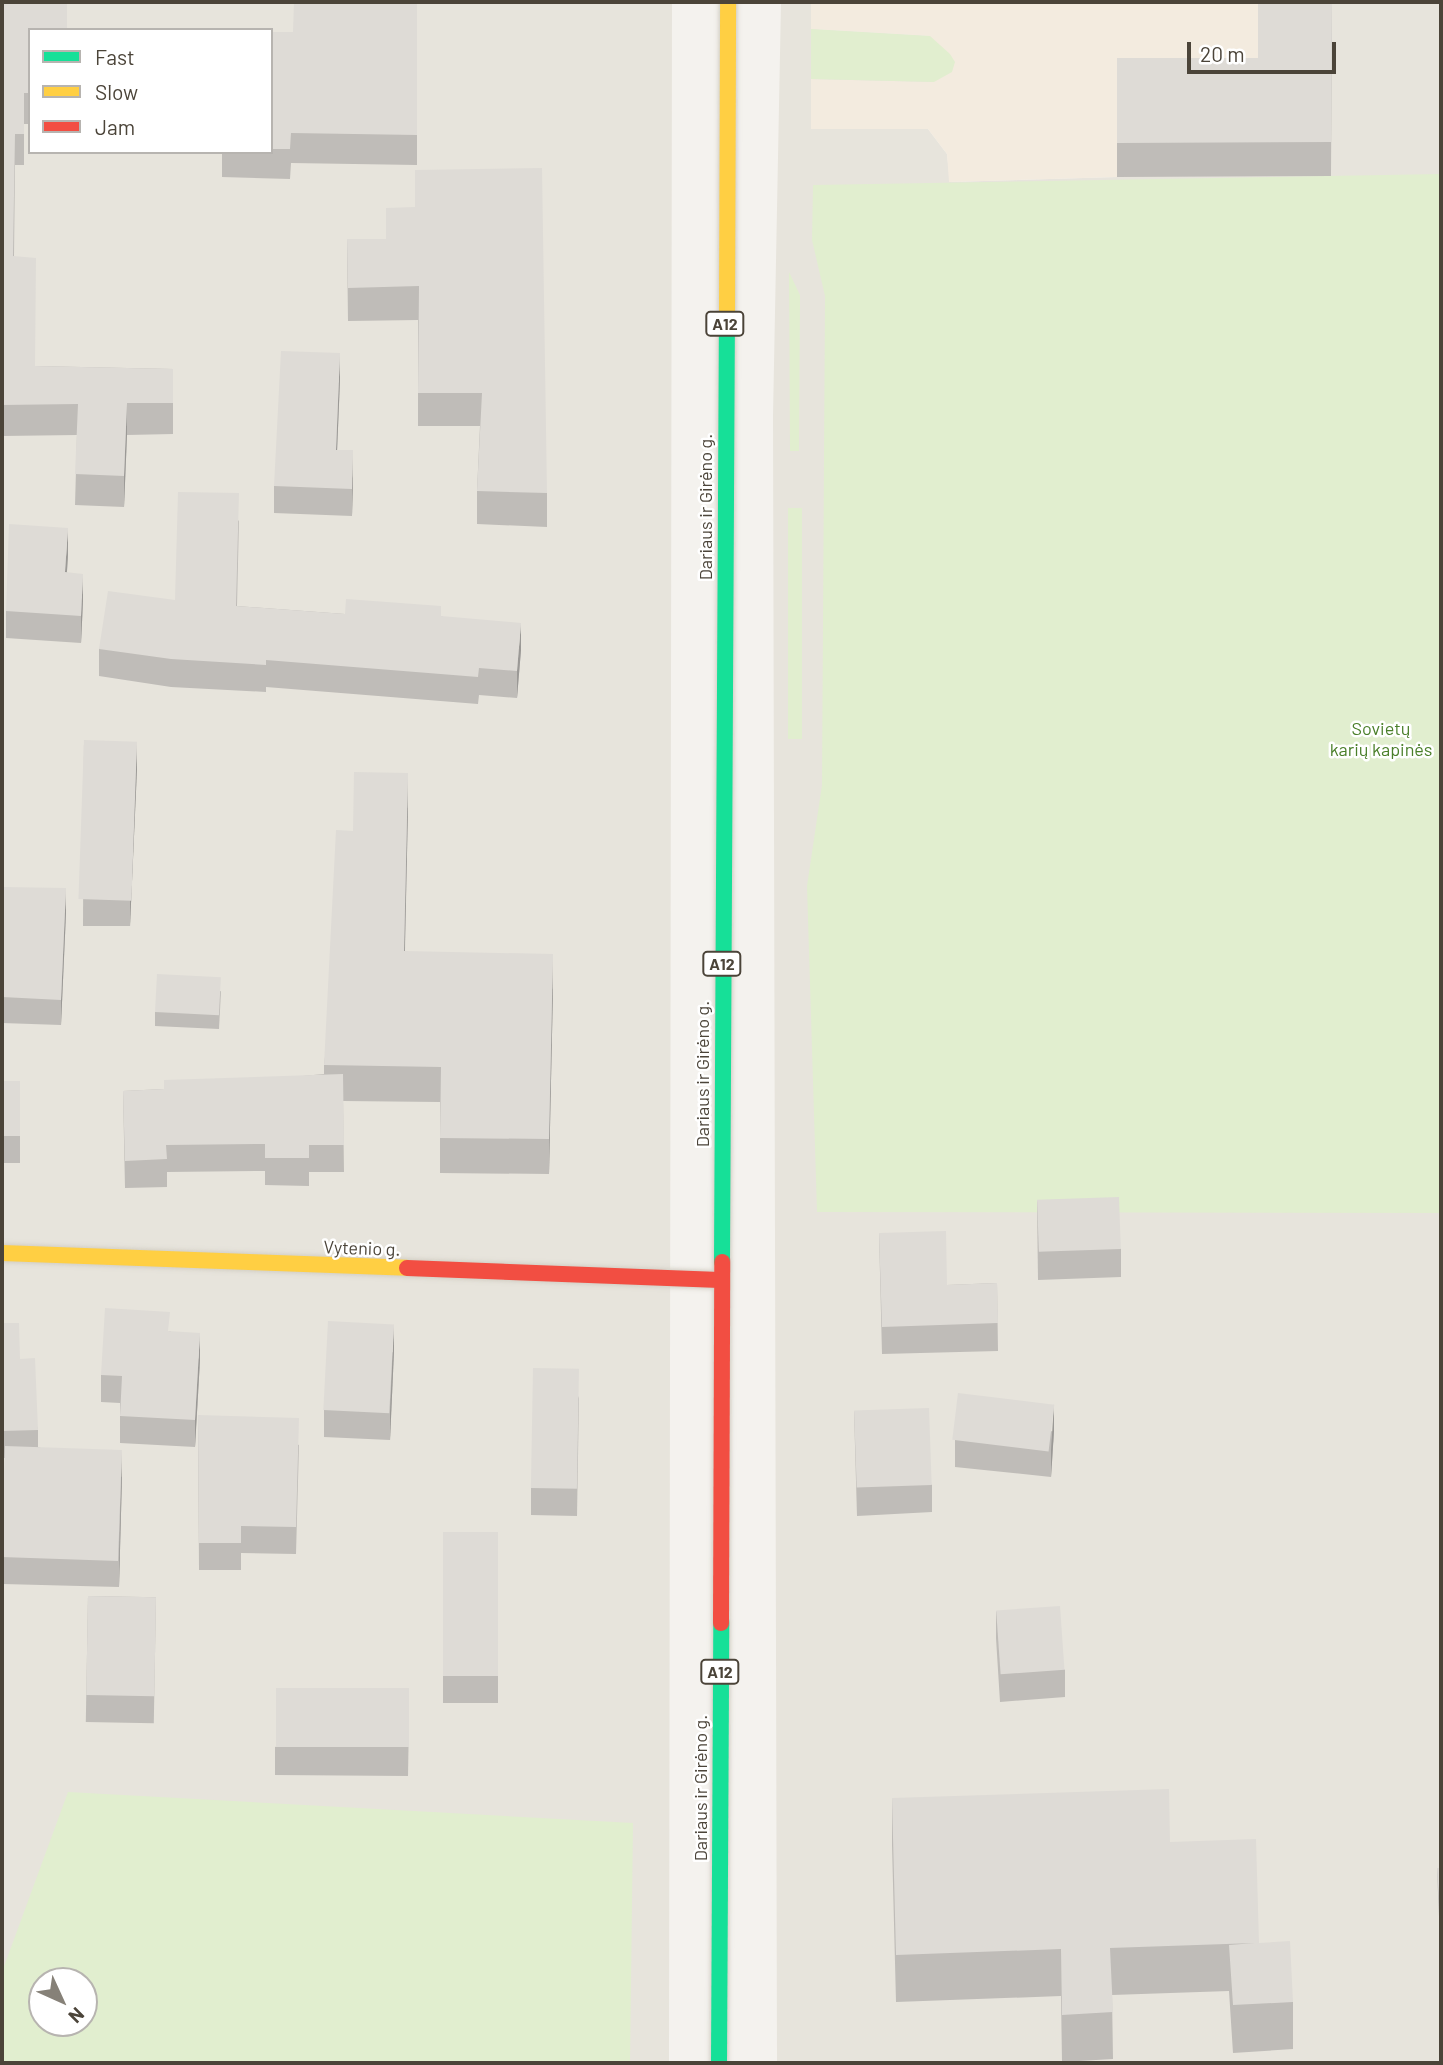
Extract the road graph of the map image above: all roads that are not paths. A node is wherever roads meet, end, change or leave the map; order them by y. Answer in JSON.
{"nodes":[{"id":1,"x":728,"y":2,"type":"edge"},
{"id":2,"x":2,"y":1253,"type":"edge"},
{"id":3,"x":720,"y":1280,"type":"junction"},
{"id":4,"x":719,"y":2063,"type":"edge"}],
"edges":[{"from":1,"to":3,"type":"main road","name":"Dariaus ir Girėno g.","number":"A12"},
{"from":2,"to":3,"type":"main road","name":"Vytenio g."},
{"from":3,"to":4,"type":"main road","name":"Dariaus ir Girėno g.","number":"A12"}]}
